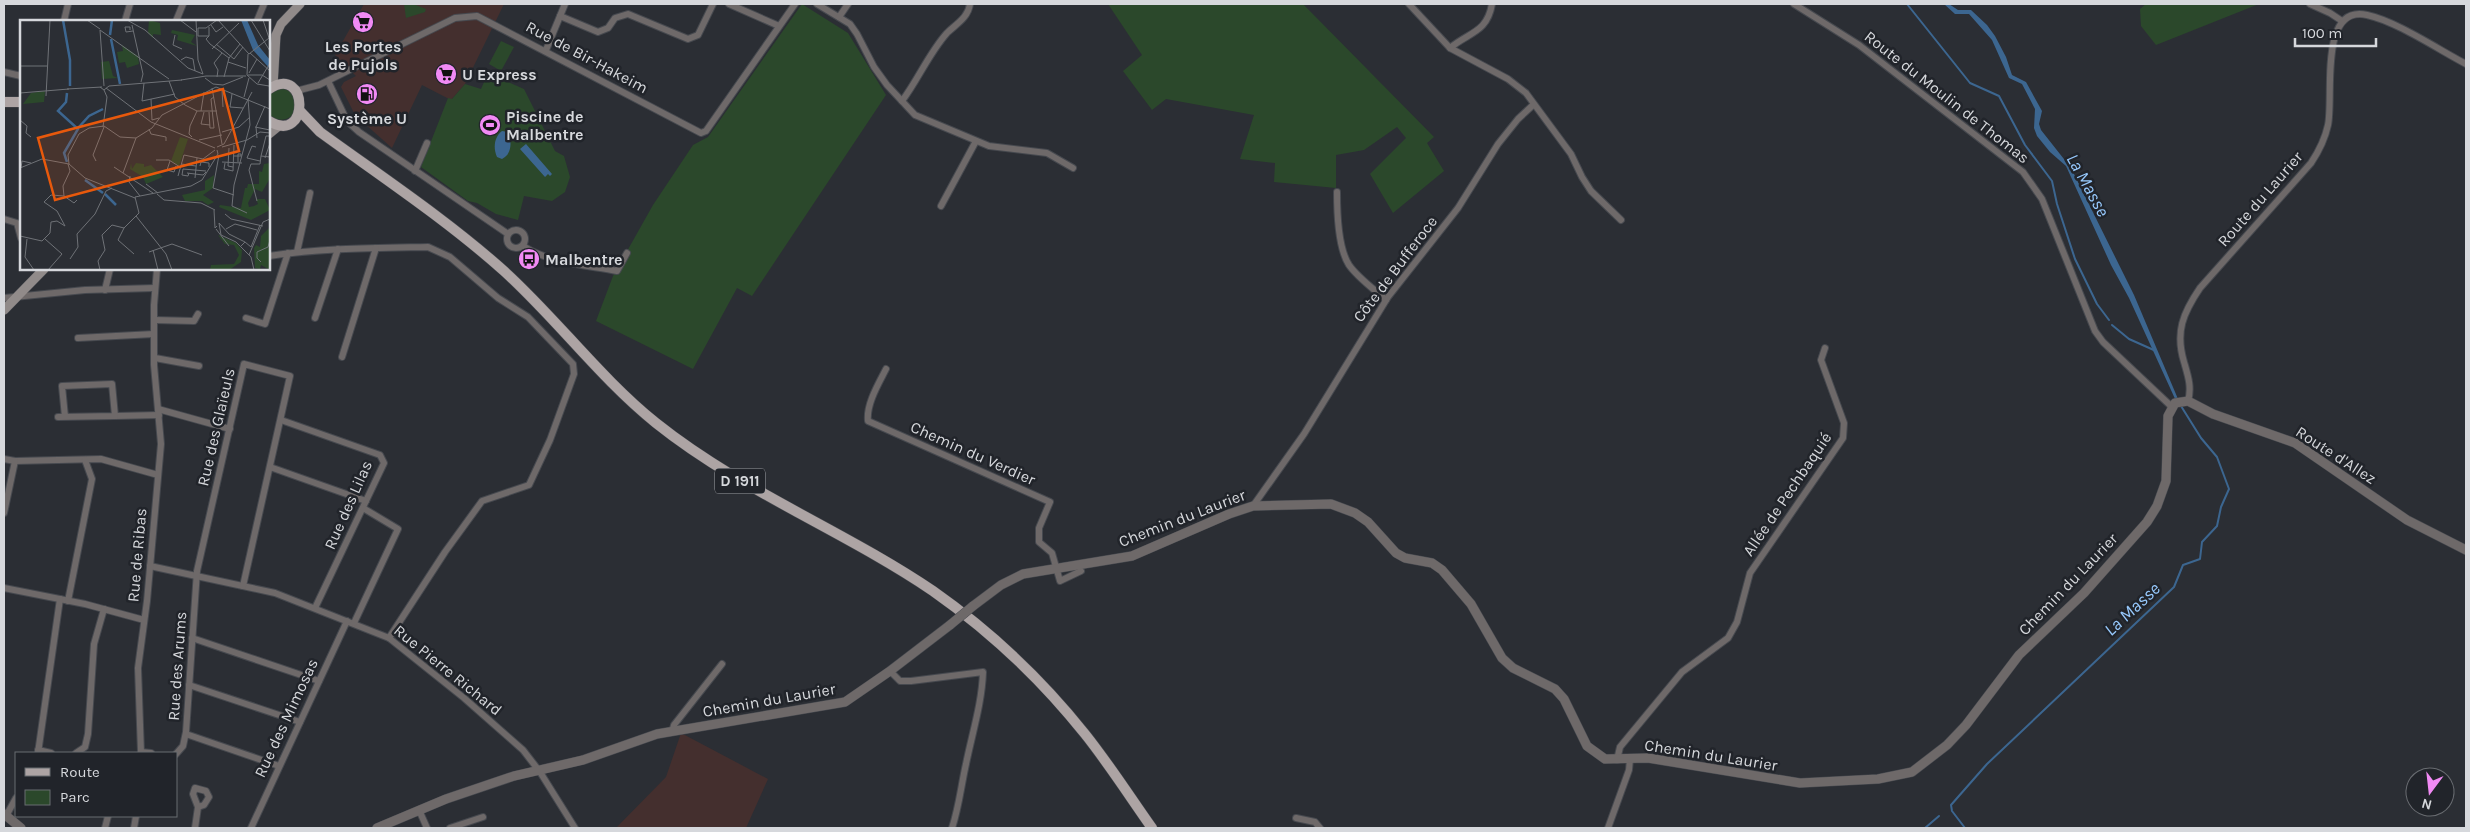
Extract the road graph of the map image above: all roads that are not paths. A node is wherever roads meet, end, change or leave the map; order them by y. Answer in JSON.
{"nodes":[{"id":1,"x":68,"y":4,"type":"edge"},
{"id":2,"x":130,"y":4,"type":"edge"},
{"id":3,"x":183,"y":4,"type":"edge"},
{"id":4,"x":264,"y":4,"type":"edge"},
{"id":5,"x":300,"y":4,"type":"edge"},
{"id":6,"x":565,"y":4,"type":"edge"},
{"id":7,"x":713,"y":4,"type":"edge"},
{"id":8,"x":729,"y":4,"type":"edge"},
{"id":9,"x":795,"y":4,"type":"edge"},
{"id":10,"x":817,"y":4,"type":"edge"},
{"id":11,"x":848,"y":4,"type":"edge"},
{"id":12,"x":970,"y":4,"type":"edge"},
{"id":13,"x":1409,"y":4,"type":"edge"},
{"id":14,"x":1492,"y":4,"type":"edge"},
{"id":15,"x":1794,"y":4,"type":"edge"},
{"id":16,"x":2310,"y":4,"type":"edge"},
{"id":17,"x":560,"y":16,"type":"junction"},
{"id":18,"x":839,"y":17,"type":"junction"},
{"id":19,"x":64,"y":20,"type":"edge"},
{"id":20,"x":124,"y":20,"type":"edge"},
{"id":21,"x":176,"y":20,"type":"edge"},
{"id":22,"x":256,"y":20,"type":"edge"},
{"id":23,"x":2342,"y":21,"type":"junction"},
{"id":24,"x":780,"y":26,"type":"junction"},
{"id":25,"x":1450,"y":48,"type":"junction"},
{"id":26,"x":546,"y":50,"type":"junction"},
{"id":27,"x":272,"y":56,"type":"edge"},
{"id":28,"x":2466,"y":64,"type":"edge"},
{"id":29,"x":276,"y":68,"type":"junction"},
{"id":30,"x":4,"y":72,"type":"edge"},
{"id":31,"x":20,"y":76,"type":"edge"},
{"id":32,"x":328,"y":81,"type":"junction"},
{"id":33,"x":285,"y":85,"type":"junction"},
{"id":34,"x":271,"y":88,"type":"edge"},
{"id":35,"x":299,"y":101,"type":"junction"},
{"id":36,"x":902,"y":101,"type":"junction"},
{"id":37,"x":4,"y":102,"type":"edge"},
{"id":38,"x":20,"y":102,"type":"edge"},
{"id":39,"x":1533,"y":105,"type":"junction"},
{"id":40,"x":270,"y":121,"type":"edge"},
{"id":41,"x":292,"y":122,"type":"junction"},
{"id":42,"x":280,"y":125,"type":"junction"},
{"id":43,"x":320,"y":132,"type":"junction"},
{"id":44,"x":270,"y":133,"type":"edge"},
{"id":45,"x":976,"y":141,"type":"junction"},
{"id":46,"x":427,"y":143,"type":"dead end"},
{"id":47,"x":1073,"y":168,"type":"dead end"},
{"id":48,"x":415,"y":171,"type":"junction"},
{"id":49,"x":1337,"y":192,"type":"dead end"},
{"id":50,"x":310,"y":193,"type":"dead end"},
{"id":51,"x":941,"y":206,"type":"dead end"},
{"id":52,"x":4,"y":218,"type":"edge"},
{"id":53,"x":1621,"y":220,"type":"dead end"},
{"id":54,"x":20,"y":234,"type":"edge"},
{"id":55,"x":508,"y":234,"type":"junction"},
{"id":56,"x":523,"y":246,"type":"junction"},
{"id":57,"x":376,"y":248,"type":"junction"},
{"id":58,"x":338,"y":249,"type":"junction"},
{"id":59,"x":297,"y":252,"type":"junction"},
{"id":60,"x":288,"y":253,"type":"junction"},
{"id":61,"x":626,"y":253,"type":"dead end"},
{"id":62,"x":270,"y":256,"type":"edge"},
{"id":63,"x":43,"y":270,"type":"edge"},
{"id":64,"x":110,"y":270,"type":"edge"},
{"id":65,"x":157,"y":270,"type":"edge"},
{"id":66,"x":155,"y":288,"type":"junction"},
{"id":67,"x":105,"y":290,"type":"junction"},
{"id":68,"x":4,"y":298,"type":"edge"},
{"id":69,"x":15,"y":298,"type":"junction"},
{"id":70,"x":1386,"y":300,"type":"junction"},
{"id":71,"x":4,"y":310,"type":"edge"},
{"id":72,"x":198,"y":314,"type":"dead end"},
{"id":73,"x":246,"y":318,"type":"dead end"},
{"id":74,"x":315,"y":318,"type":"dead end"},
{"id":75,"x":154,"y":320,"type":"junction"},
{"id":76,"x":154,"y":334,"type":"junction"},
{"id":77,"x":78,"y":338,"type":"dead end"},
{"id":78,"x":1825,"y":348,"type":"dead end"},
{"id":79,"x":342,"y":357,"type":"dead end"},
{"id":80,"x":155,"y":358,"type":"junction"},
{"id":81,"x":199,"y":366,"type":"dead end"},
{"id":82,"x":886,"y":369,"type":"dead end"},
{"id":83,"x":2179,"y":403,"type":"junction"},
{"id":84,"x":158,"y":412,"type":"junction"},
{"id":85,"x":115,"y":416,"type":"junction"},
{"id":86,"x":281,"y":420,"type":"junction"},
{"id":87,"x":230,"y":429,"type":"junction"},
{"id":88,"x":4,"y":459,"type":"edge"},
{"id":89,"x":85,"y":460,"type":"junction"},
{"id":90,"x":16,"y":461,"type":"junction"},
{"id":91,"x":270,"y":467,"type":"junction"},
{"id":92,"x":158,"y":475,"type":"junction"},
{"id":93,"x":366,"y":501,"type":"junction"},
{"id":94,"x":1253,"y":506,"type":"junction"},
{"id":95,"x":363,"y":508,"type":"junction"},
{"id":96,"x":4,"y":513,"type":"edge"},
{"id":97,"x":2466,"y":550,"type":"edge"},
{"id":98,"x":150,"y":566,"type":"junction"},
{"id":99,"x":1056,"y":567,"type":"junction"},
{"id":100,"x":1081,"y":571,"type":"dead end"},
{"id":101,"x":198,"y":577,"type":"junction"},
{"id":102,"x":243,"y":586,"type":"junction"},
{"id":103,"x":4,"y":588,"type":"edge"},
{"id":104,"x":60,"y":599,"type":"junction"},
{"id":105,"x":68,"y":600,"type":"junction"},
{"id":106,"x":315,"y":608,"type":"junction"},
{"id":107,"x":104,"y":609,"type":"junction"},
{"id":108,"x":144,"y":620,"type":"junction"},
{"id":109,"x":350,"y":622,"type":"junction"},
{"id":110,"x":192,"y":638,"type":"junction"},
{"id":111,"x":389,"y":638,"type":"junction"},
{"id":112,"x":722,"y":664,"type":"dead end"},
{"id":113,"x":890,"y":671,"type":"junction"},
{"id":114,"x":319,"y":680,"type":"junction"},
{"id":115,"x":189,"y":685,"type":"junction"},
{"id":116,"x":300,"y":722,"type":"junction"},
{"id":117,"x":672,"y":732,"type":"junction"},
{"id":118,"x":186,"y":734,"type":"junction"},
{"id":119,"x":38,"y":752,"type":"edge"},
{"id":120,"x":78,"y":752,"type":"edge"},
{"id":121,"x":141,"y":752,"type":"edge"},
{"id":122,"x":178,"y":752,"type":"edge"},
{"id":123,"x":1630,"y":759,"type":"junction"},
{"id":124,"x":1617,"y":760,"type":"junction"},
{"id":125,"x":279,"y":766,"type":"junction"},
{"id":126,"x":540,"y":772,"type":"junction"},
{"id":127,"x":15,"y":800,"type":"edge"},
{"id":128,"x":198,"y":807,"type":"dead end"},
{"id":129,"x":419,"y":810,"type":"junction"},
{"id":130,"x":5,"y":815,"type":"edge"},
{"id":131,"x":483,"y":817,"type":"dead end"},
{"id":132,"x":1296,"y":818,"type":"dead end"},
{"id":133,"x":21,"y":828,"type":"edge"},
{"id":134,"x":195,"y":828,"type":"edge"},
{"id":135,"x":251,"y":828,"type":"edge"},
{"id":136,"x":378,"y":828,"type":"edge"},
{"id":137,"x":427,"y":828,"type":"edge"},
{"id":138,"x":450,"y":828,"type":"edge"},
{"id":139,"x":575,"y":828,"type":"edge"},
{"id":140,"x":952,"y":828,"type":"edge"},
{"id":141,"x":1152,"y":828,"type":"edge"},
{"id":142,"x":1320,"y":828,"type":"edge"},
{"id":143,"x":1608,"y":828,"type":"edge"}],
"edges":[{"from":1,"to":19,"type":"street"},
{"from":2,"to":20,"type":"street"},
{"from":3,"to":21,"type":"street"},
{"from":4,"to":22,"type":"street"},
{"from":5,"to":27,"type":"main road"},
{"from":6,"to":17,"type":"street"},
{"from":7,"to":17,"type":"street"},
{"from":8,"to":24,"type":"street"},
{"from":9,"to":24,"type":"street"},
{"from":10,"to":18,"type":"street"},
{"from":11,"to":18,"type":"street"},
{"from":12,"to":36,"type":"street"},
{"from":13,"to":25,"type":"street"},
{"from":14,"to":25,"type":"street"},
{"from":15,"to":83,"type":"street","name":"Route du Moulin de Thomas"},
{"from":16,"to":23,"type":"street"},
{"from":17,"to":26,"type":"street"},
{"from":18,"to":36,"type":"street"},
{"from":23,"to":28,"type":"street"},
{"from":23,"to":83,"type":"street","name":"Route du Laurier"},
{"from":24,"to":26,"type":"street","name":"Rue de Bir-Hakeim"},
{"from":25,"to":39,"type":"street"},
{"from":26,"to":32,"type":"street","name":"Rue de Bir-Hakeim"},
{"from":27,"to":29,"type":"main road"},
{"from":29,"to":33,"type":"main road"},
{"from":29,"to":34,"type":"main road"},
{"from":30,"to":31,"type":"street"},
{"from":32,"to":35,"type":"street","name":"Rue de Bir-Hakeim"},
{"from":32,"to":48,"type":"street"},
{"from":33,"to":34,"type":"main road"},
{"from":33,"to":35,"type":"main road"},
{"from":35,"to":41,"type":"main road"},
{"from":35,"to":43,"type":"main road","number":"D 1911"},
{"from":36,"to":45,"type":"street"},
{"from":37,"to":38,"type":"main road"},
{"from":39,"to":53,"type":"street"},
{"from":39,"to":70,"type":"street","name":"Côte de Bufferoce"},
{"from":40,"to":42,"type":"main road"},
{"from":41,"to":42,"type":"main road"},
{"from":41,"to":43,"type":"main road","number":"D 1911"},
{"from":42,"to":44,"type":"main road"},
{"from":43,"to":141,"type":"main road","number":"D 1911"},
{"from":45,"to":47,"type":"street"},
{"from":45,"to":51,"type":"street"},
{"from":46,"to":48,"type":"street"},
{"from":48,"to":55,"type":"street"},
{"from":49,"to":70,"type":"street"},
{"from":50,"to":59,"type":"street"},
{"from":52,"to":54,"type":"street"},
{"from":55,"to":56,"type":"street"},
{"from":55,"to":56,"type":"street"},
{"from":56,"to":61,"type":"street"},
{"from":57,"to":58,"type":"street"},
{"from":57,"to":79,"type":"street"},
{"from":57,"to":111,"type":"street"},
{"from":58,"to":59,"type":"street"},
{"from":58,"to":74,"type":"street"},
{"from":59,"to":60,"type":"street"},
{"from":60,"to":62,"type":"street"},
{"from":60,"to":73,"type":"street"},
{"from":63,"to":69,"type":"main road"},
{"from":64,"to":67,"type":"street"},
{"from":65,"to":66,"type":"street","name":"Rue de Ribas"},
{"from":66,"to":67,"type":"street"},
{"from":66,"to":75,"type":"street","name":"Rue de Ribas"},
{"from":67,"to":69,"type":"street"},
{"from":68,"to":69,"type":"street"},
{"from":69,"to":71,"type":"main road"},
{"from":70,"to":94,"type":"street","name":"Côte de Bufferoce"},
{"from":72,"to":75,"type":"street"},
{"from":75,"to":76,"type":"street","name":"Rue de Ribas"},
{"from":76,"to":77,"type":"street"},
{"from":76,"to":80,"type":"street","name":"Rue de Ribas"},
{"from":78,"to":124,"type":"street","name":"Allée de Pechbaquié"},
{"from":80,"to":81,"type":"street"},
{"from":80,"to":84,"type":"street","name":"Rue de Ribas"},
{"from":82,"to":99,"type":"street","name":"Chemin du Verdier"},
{"from":83,"to":97,"type":"street","name":"Route d'Allez"},
{"from":83,"to":123,"type":"street","name":"Chemin du Laurier"},
{"from":84,"to":85,"type":"street"},
{"from":84,"to":87,"type":"street"},
{"from":84,"to":92,"type":"street","name":"Rue de Ribas"},
{"from":85,"to":85,"type":"street"},
{"from":86,"to":87,"type":"street","name":"Rue des Glaïeuls"},
{"from":86,"to":91,"type":"street","name":"Rue des Glaïeuls"},
{"from":86,"to":93,"type":"street","name":"Rue des Lilas"},
{"from":87,"to":101,"type":"street","name":"Rue des Glaïeuls"},
{"from":88,"to":90,"type":"street"},
{"from":89,"to":90,"type":"street"},
{"from":89,"to":92,"type":"street"},
{"from":89,"to":105,"type":"street"},
{"from":90,"to":96,"type":"street"},
{"from":91,"to":93,"type":"street"},
{"from":91,"to":102,"type":"street","name":"Rue des Glaïeuls"},
{"from":92,"to":98,"type":"street","name":"Rue de Ribas"},
{"from":93,"to":95,"type":"street","name":"Rue des Lilas"},
{"from":94,"to":99,"type":"street","name":"Chemin du Laurier"},
{"from":94,"to":124,"type":"street","name":"Chemin du Laurier"},
{"from":95,"to":106,"type":"street","name":"Rue des Lilas"},
{"from":95,"to":109,"type":"street","name":"Rue des Mimosas"},
{"from":98,"to":101,"type":"street","name":"Rue Pierre Richard"},
{"from":98,"to":108,"type":"street","name":"Rue de Ribas"},
{"from":99,"to":100,"type":"street"},
{"from":99,"to":113,"type":"street","name":"Chemin du Laurier","bridge":true},
{"from":101,"to":102,"type":"street","name":"Rue Pierre Richard"},
{"from":101,"to":110,"type":"street","name":"Rue des Arums"},
{"from":102,"to":106,"type":"street","name":"Rue Pierre Richard"},
{"from":103,"to":104,"type":"street"},
{"from":104,"to":105,"type":"street"},
{"from":104,"to":119,"type":"street"},
{"from":105,"to":107,"type":"street"},
{"from":106,"to":109,"type":"street","name":"Rue Pierre Richard"},
{"from":107,"to":108,"type":"street"},
{"from":107,"to":120,"type":"street"},
{"from":108,"to":121,"type":"street","name":"Rue de Ribas"},
{"from":109,"to":111,"type":"street","name":"Rue Pierre Richard"},
{"from":109,"to":114,"type":"street","name":"Rue des Mimosas"},
{"from":110,"to":114,"type":"street"},
{"from":110,"to":115,"type":"street","name":"Rue des Arums"},
{"from":111,"to":126,"type":"street","name":"Rue Pierre Richard"},
{"from":112,"to":117,"type":"street"},
{"from":113,"to":117,"type":"street","name":"Chemin du Laurier"},
{"from":113,"to":140,"type":"street"},
{"from":114,"to":116,"type":"street","name":"Rue des Mimosas"},
{"from":115,"to":116,"type":"street"},
{"from":115,"to":118,"type":"street","name":"Rue des Arums"},
{"from":116,"to":125,"type":"street","name":"Rue des Mimosas"},
{"from":117,"to":126,"type":"street","name":"Chemin du Laurier"},
{"from":118,"to":122,"type":"street","name":"Rue des Arums"},
{"from":118,"to":125,"type":"street"},
{"from":123,"to":124,"type":"street","name":"Chemin du Laurier"},
{"from":123,"to":143,"type":"street"},
{"from":125,"to":135,"type":"street","name":"Rue des Mimosas"},
{"from":126,"to":129,"type":"street","name":"Chemin du Laurier"},
{"from":126,"to":139,"type":"street","name":"Rue Pierre Richard"},
{"from":127,"to":130,"type":"street"},
{"from":128,"to":134,"type":"street"},
{"from":129,"to":136,"type":"street","name":"Chemin du Laurier"},
{"from":129,"to":137,"type":"street"},
{"from":130,"to":133,"type":"street"},
{"from":131,"to":138,"type":"street"},
{"from":132,"to":142,"type":"street"}]}
